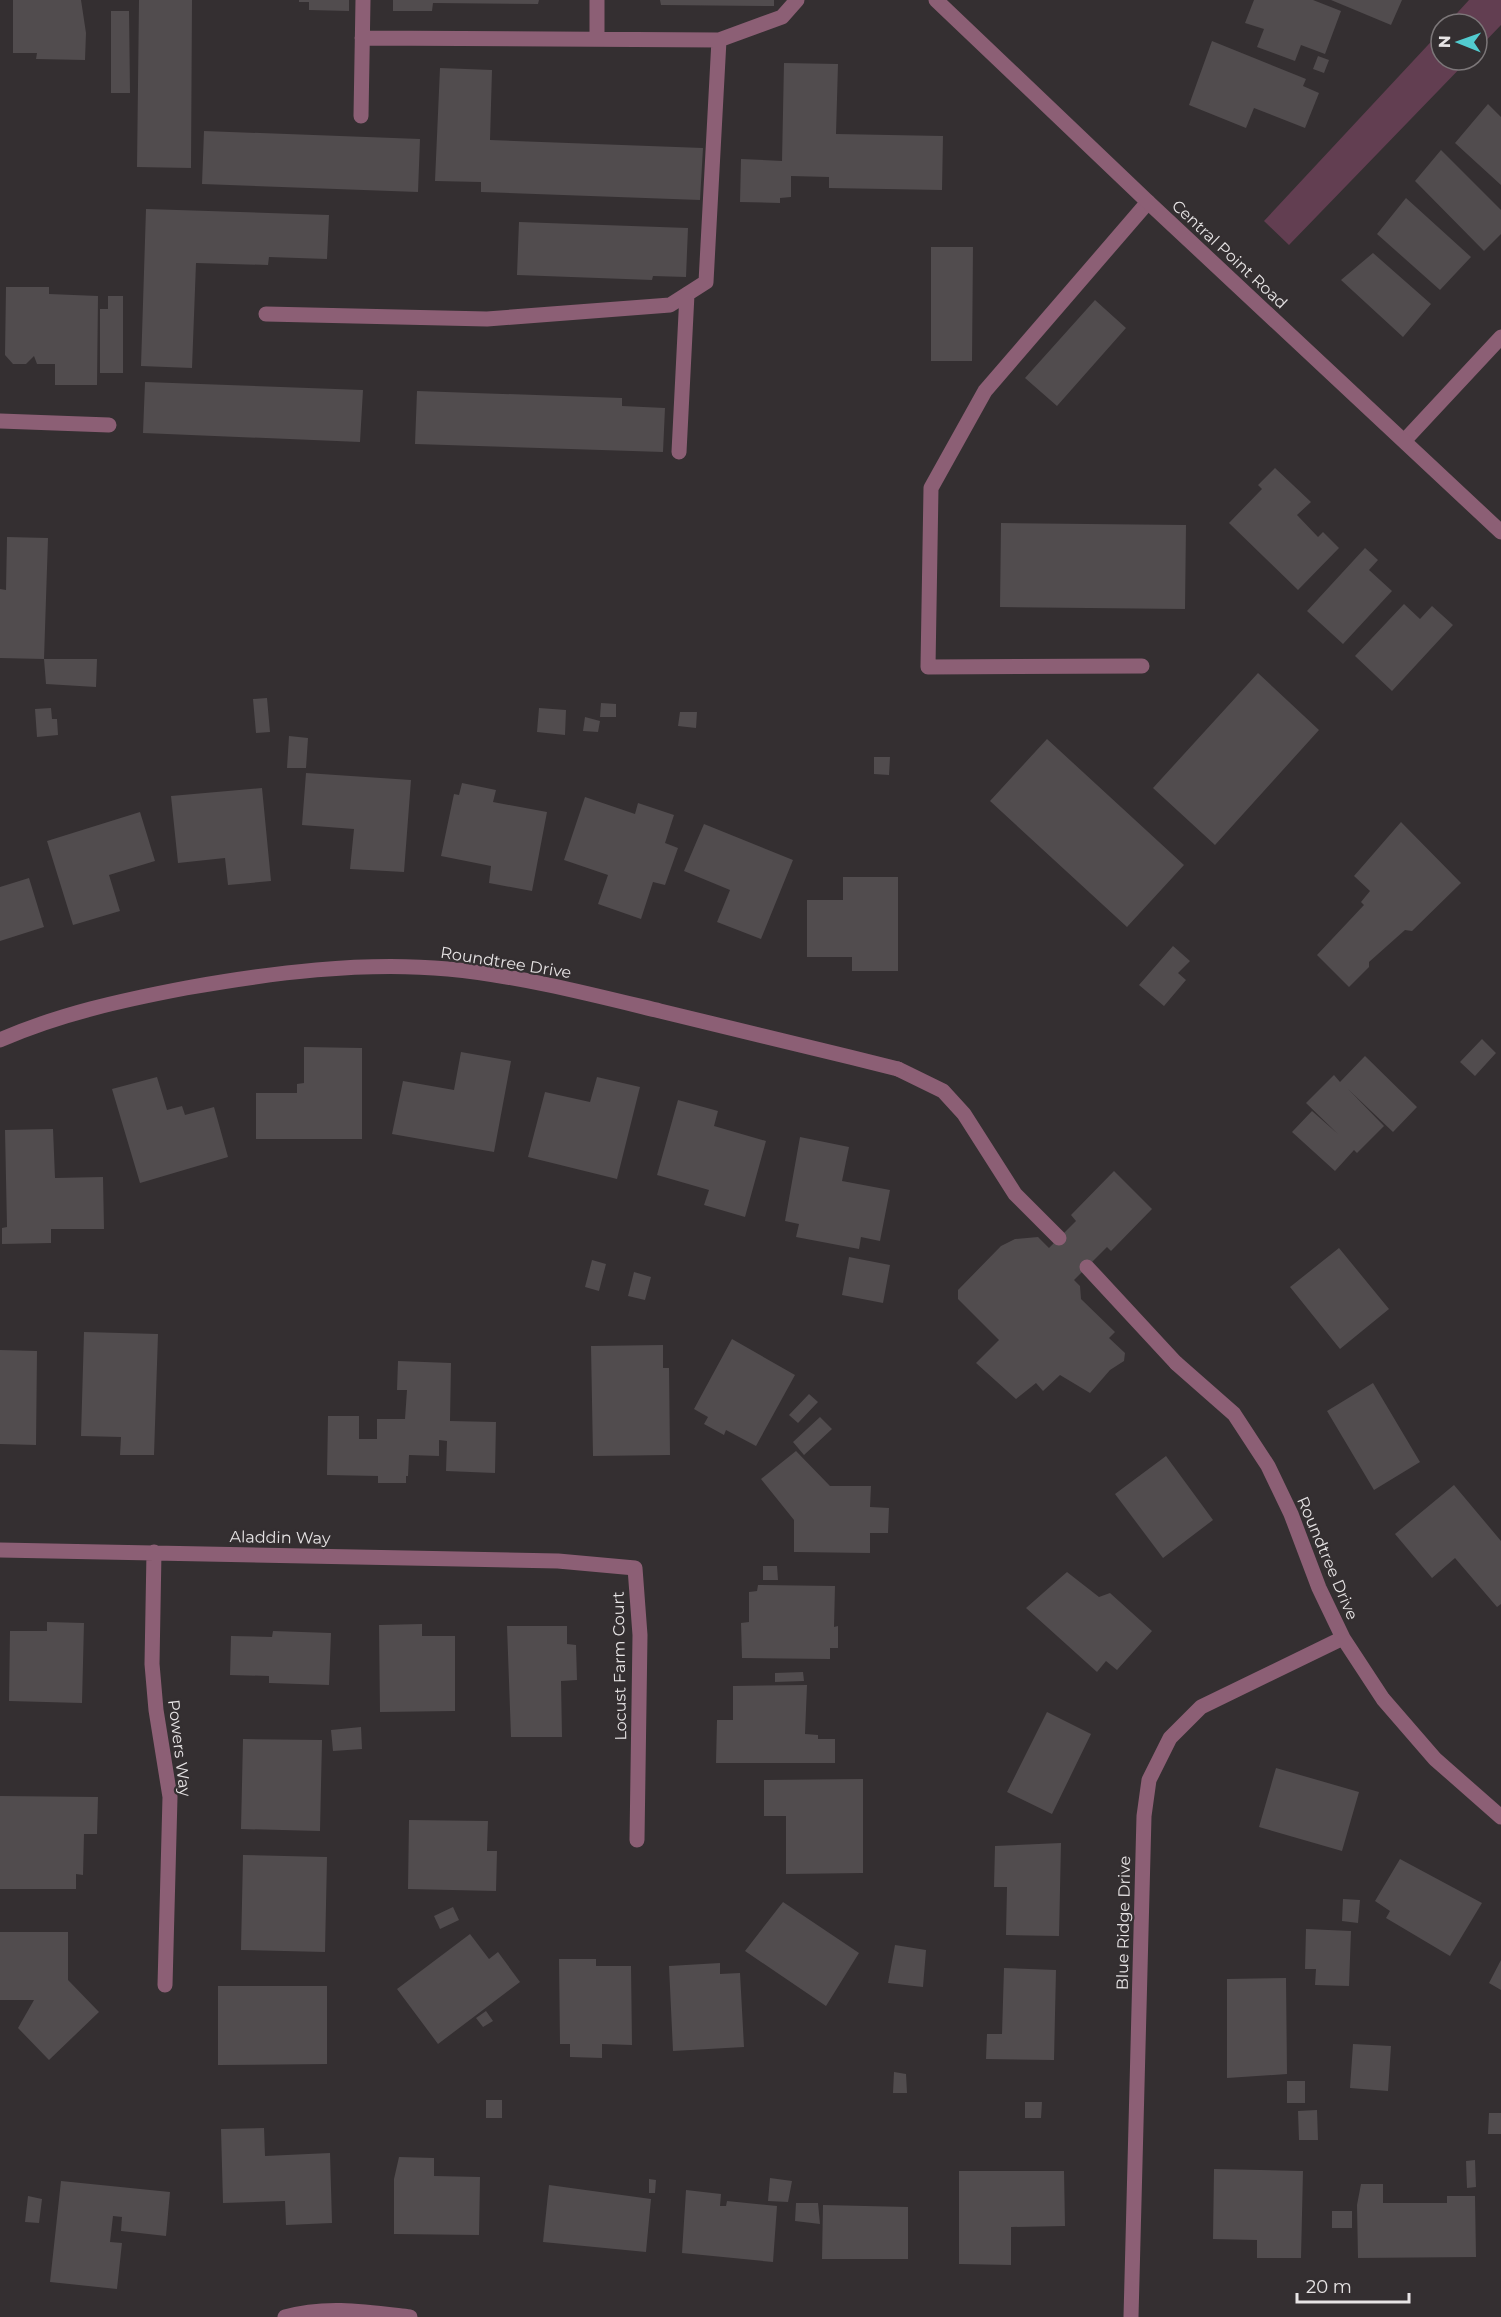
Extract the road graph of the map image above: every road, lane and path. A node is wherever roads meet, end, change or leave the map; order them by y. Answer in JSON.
{"nodes":[{"id":1,"x":363,"y":0,"type":"edge"},
{"id":2,"x":597,"y":0,"type":"edge"},
{"id":3,"x":797,"y":0,"type":"edge"},
{"id":4,"x":936,"y":0,"type":"edge"},
{"id":5,"x":362,"y":38,"type":"junction"},
{"id":6,"x":597,"y":39,"type":"junction"},
{"id":7,"x":719,"y":40,"type":"junction"},
{"id":8,"x":360,"y":116,"type":"dead end"},
{"id":9,"x":1148,"y":202,"type":"junction"},
{"id":10,"x":687,"y":294,"type":"junction"},
{"id":11,"x":266,"y":314,"type":"dead end"},
{"id":12,"x":1501,"y":336,"type":"edge"},
{"id":13,"x":0,"y":421,"type":"edge"},
{"id":14,"x":109,"y":425,"type":"dead end"},
{"id":15,"x":1405,"y":440,"type":"junction"},
{"id":16,"x":679,"y":452,"type":"dead end"},
{"id":17,"x":1501,"y":532,"type":"edge"},
{"id":18,"x":1142,"y":666,"type":"dead end"},
{"id":19,"x":0,"y":1040,"type":"edge"},
{"id":20,"x":1059,"y":1238,"type":"dead end"},
{"id":21,"x":1087,"y":1267,"type":"dead end"},
{"id":22,"x":0,"y":1550,"type":"edge"},
{"id":23,"x":154,"y":1552,"type":"junction"},
{"id":24,"x":558,"y":1561,"type":"joint"},
{"id":25,"x":1344,"y":1638,"type":"junction"},
{"id":26,"x":1501,"y":1817,"type":"edge"},
{"id":27,"x":637,"y":1840,"type":"dead end"},
{"id":28,"x":165,"y":1985,"type":"dead end"},
{"id":29,"x":285,"y":2317,"type":"edge"},
{"id":30,"x":410,"y":2317,"type":"edge"},
{"id":31,"x":1131,"y":2317,"type":"edge"}],
"edges":[{"from":1,"to":5,"type":"street"},
{"from":2,"to":6,"type":"street"},
{"from":3,"to":7,"type":"street"},
{"from":4,"to":9,"type":"street","name":"Central Point Road"},
{"from":5,"to":6,"type":"street"},
{"from":5,"to":8,"type":"street"},
{"from":6,"to":7,"type":"street"},
{"from":7,"to":10,"type":"street"},
{"from":9,"to":15,"type":"street","name":"Central Point Road"},
{"from":9,"to":18,"type":"street"},
{"from":10,"to":11,"type":"street"},
{"from":10,"to":16,"type":"street"},
{"from":12,"to":15,"type":"street"},
{"from":13,"to":14,"type":"street"},
{"from":15,"to":17,"type":"street","name":"Central Point Road"},
{"from":19,"to":20,"type":"street","name":"Roundtree Drive"},
{"from":21,"to":25,"type":"street","name":"Roundtree Drive"},
{"from":22,"to":23,"type":"street","name":"Aladdin Way"},
{"from":23,"to":24,"type":"street","name":"Aladdin Way"},
{"from":23,"to":28,"type":"street","name":"Powers Way"},
{"from":24,"to":27,"type":"street","name":"Locust Farm Court"},
{"from":25,"to":26,"type":"street","name":"Roundtree Drive"},
{"from":25,"to":31,"type":"street","name":"Blue Ridge Drive"},
{"from":29,"to":30,"type":"street"}]}
